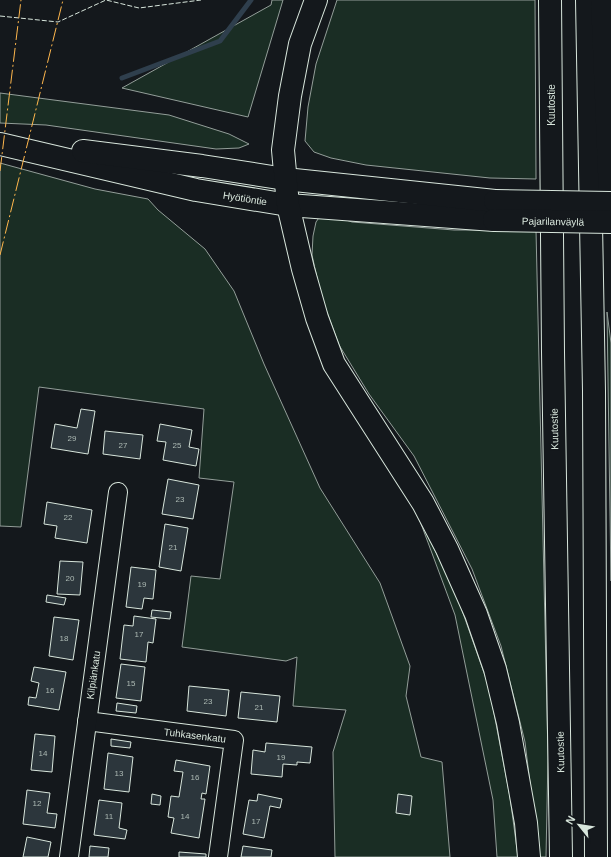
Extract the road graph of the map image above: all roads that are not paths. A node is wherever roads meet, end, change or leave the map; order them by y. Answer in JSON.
{"nodes":[{"id":1,"x":316,"y":0,"type":"edge"},
{"id":2,"x":550,"y":0,"type":"edge"},
{"id":3,"x":587,"y":0,"type":"edge"},
{"id":4,"x":602,"y":0,"type":"edge"},
{"id":5,"x":0,"y":140,"type":"edge"},
{"id":6,"x":0,"y":144,"type":"edge"},
{"id":7,"x":285,"y":179,"type":"junction"},
{"id":8,"x":611,"y":203,"type":"edge"},
{"id":9,"x":288,"y":205,"type":"junction"},
{"id":10,"x":495,"y":210,"type":"junction"},
{"id":11,"x":611,"y":222,"type":"edge"},
{"id":12,"x":118,"y":492,"type":"dead end"},
{"id":13,"x":87,"y":721,"type":"junction"},
{"id":14,"x":70,"y":857,"type":"edge"},
{"id":15,"x":218,"y":857,"type":"edge"},
{"id":16,"x":529,"y":857,"type":"edge"},
{"id":17,"x":562,"y":857,"type":"edge"},
{"id":18,"x":596,"y":857,"type":"edge"}],
"edges":[{"from":1,"to":7,"type":"main road"},
{"from":2,"to":17,"type":"main road","name":"Kuutostie"},
{"from":3,"to":18,"type":"main road"},
{"from":4,"to":11,"type":"main road"},
{"from":5,"to":7,"type":"main road"},
{"from":6,"to":9,"type":"main road","name":"Hyötiöntie"},
{"from":7,"to":9,"type":"main road"},
{"from":7,"to":10,"type":"main road"},
{"from":8,"to":10,"type":"main road","name":"Pajarilanväylä","bridge":true},
{"from":9,"to":10,"type":"main road","name":"Hyötiöntie"},
{"from":9,"to":16,"type":"main road"},
{"from":10,"to":11,"type":"main road","name":"Pajarilanväylä","bridge":true},
{"from":12,"to":13,"type":"street","name":"Kilpiänkatu"},
{"from":13,"to":14,"type":"street","name":"Kilpiänkatu"},
{"from":13,"to":15,"type":"street","name":"Tuhkasenkatu"}]}
